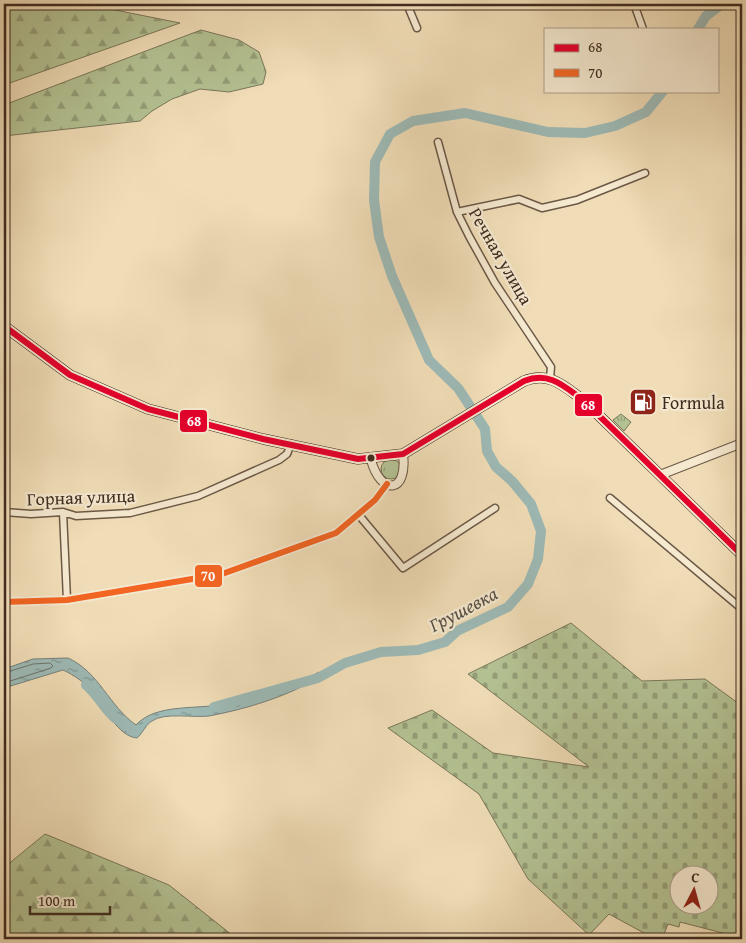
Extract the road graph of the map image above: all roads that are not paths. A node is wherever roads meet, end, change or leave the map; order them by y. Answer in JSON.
{"nodes":[{"id":1,"x":407,"y":4,"type":"edge"},
{"id":2,"x":634,"y":4,"type":"edge"},
{"id":3,"x":417,"y":28,"type":"dead end"},
{"id":4,"x":643,"y":28,"type":"edge"},
{"id":5,"x":438,"y":142,"type":"dead end"},
{"id":6,"x":645,"y":173,"type":"dead end"},
{"id":7,"x":457,"y":212,"type":"junction"},
{"id":8,"x":4,"y":326,"type":"edge"},
{"id":9,"x":550,"y":378,"type":"junction"},
{"id":10,"x":742,"y":443,"type":"edge"},
{"id":11,"x":291,"y":444,"type":"junction"},
{"id":12,"x":403,"y":454,"type":"junction"},
{"id":13,"x":371,"y":460,"type":"junction"},
{"id":14,"x":660,"y":475,"type":"junction"},
{"id":15,"x":386,"y":484,"type":"junction"},
{"id":16,"x":610,"y":498,"type":"dead end"},
{"id":17,"x":495,"y":508,"type":"dead end"},
{"id":18,"x":4,"y":512,"type":"edge"},
{"id":19,"x":63,"y":512,"type":"junction"},
{"id":20,"x":358,"y":514,"type":"junction"},
{"id":21,"x":742,"y":555,"type":"edge"},
{"id":22,"x":67,"y":600,"type":"junction"},
{"id":23,"x":4,"y":602,"type":"edge"},
{"id":24,"x":742,"y":608,"type":"edge"}],
"edges":[{"from":1,"to":3,"type":"street"},
{"from":2,"to":4,"type":"street"},
{"from":5,"to":7,"type":"street","name":"Речная улица"},
{"from":6,"to":7,"type":"street"},
{"from":7,"to":9,"type":"street","name":"Речная улица"},
{"from":8,"to":11,"type":"main road"},
{"from":9,"to":12,"type":"main road"},
{"from":9,"to":14,"type":"main road"},
{"from":10,"to":14,"type":"street"},
{"from":11,"to":13,"type":"main road"},
{"from":11,"to":19,"type":"street","name":"Горная улица"},
{"from":12,"to":13,"type":"main road"},
{"from":12,"to":15,"type":"street"},
{"from":13,"to":15,"type":"street"},
{"from":14,"to":21,"type":"main road"},
{"from":15,"to":20,"type":"street"},
{"from":16,"to":24,"type":"street"},
{"from":17,"to":20,"type":"street"},
{"from":18,"to":19,"type":"street","name":"Горная улица"},
{"from":19,"to":22,"type":"street"},
{"from":20,"to":22,"type":"street"},
{"from":22,"to":23,"type":"street"}]}
